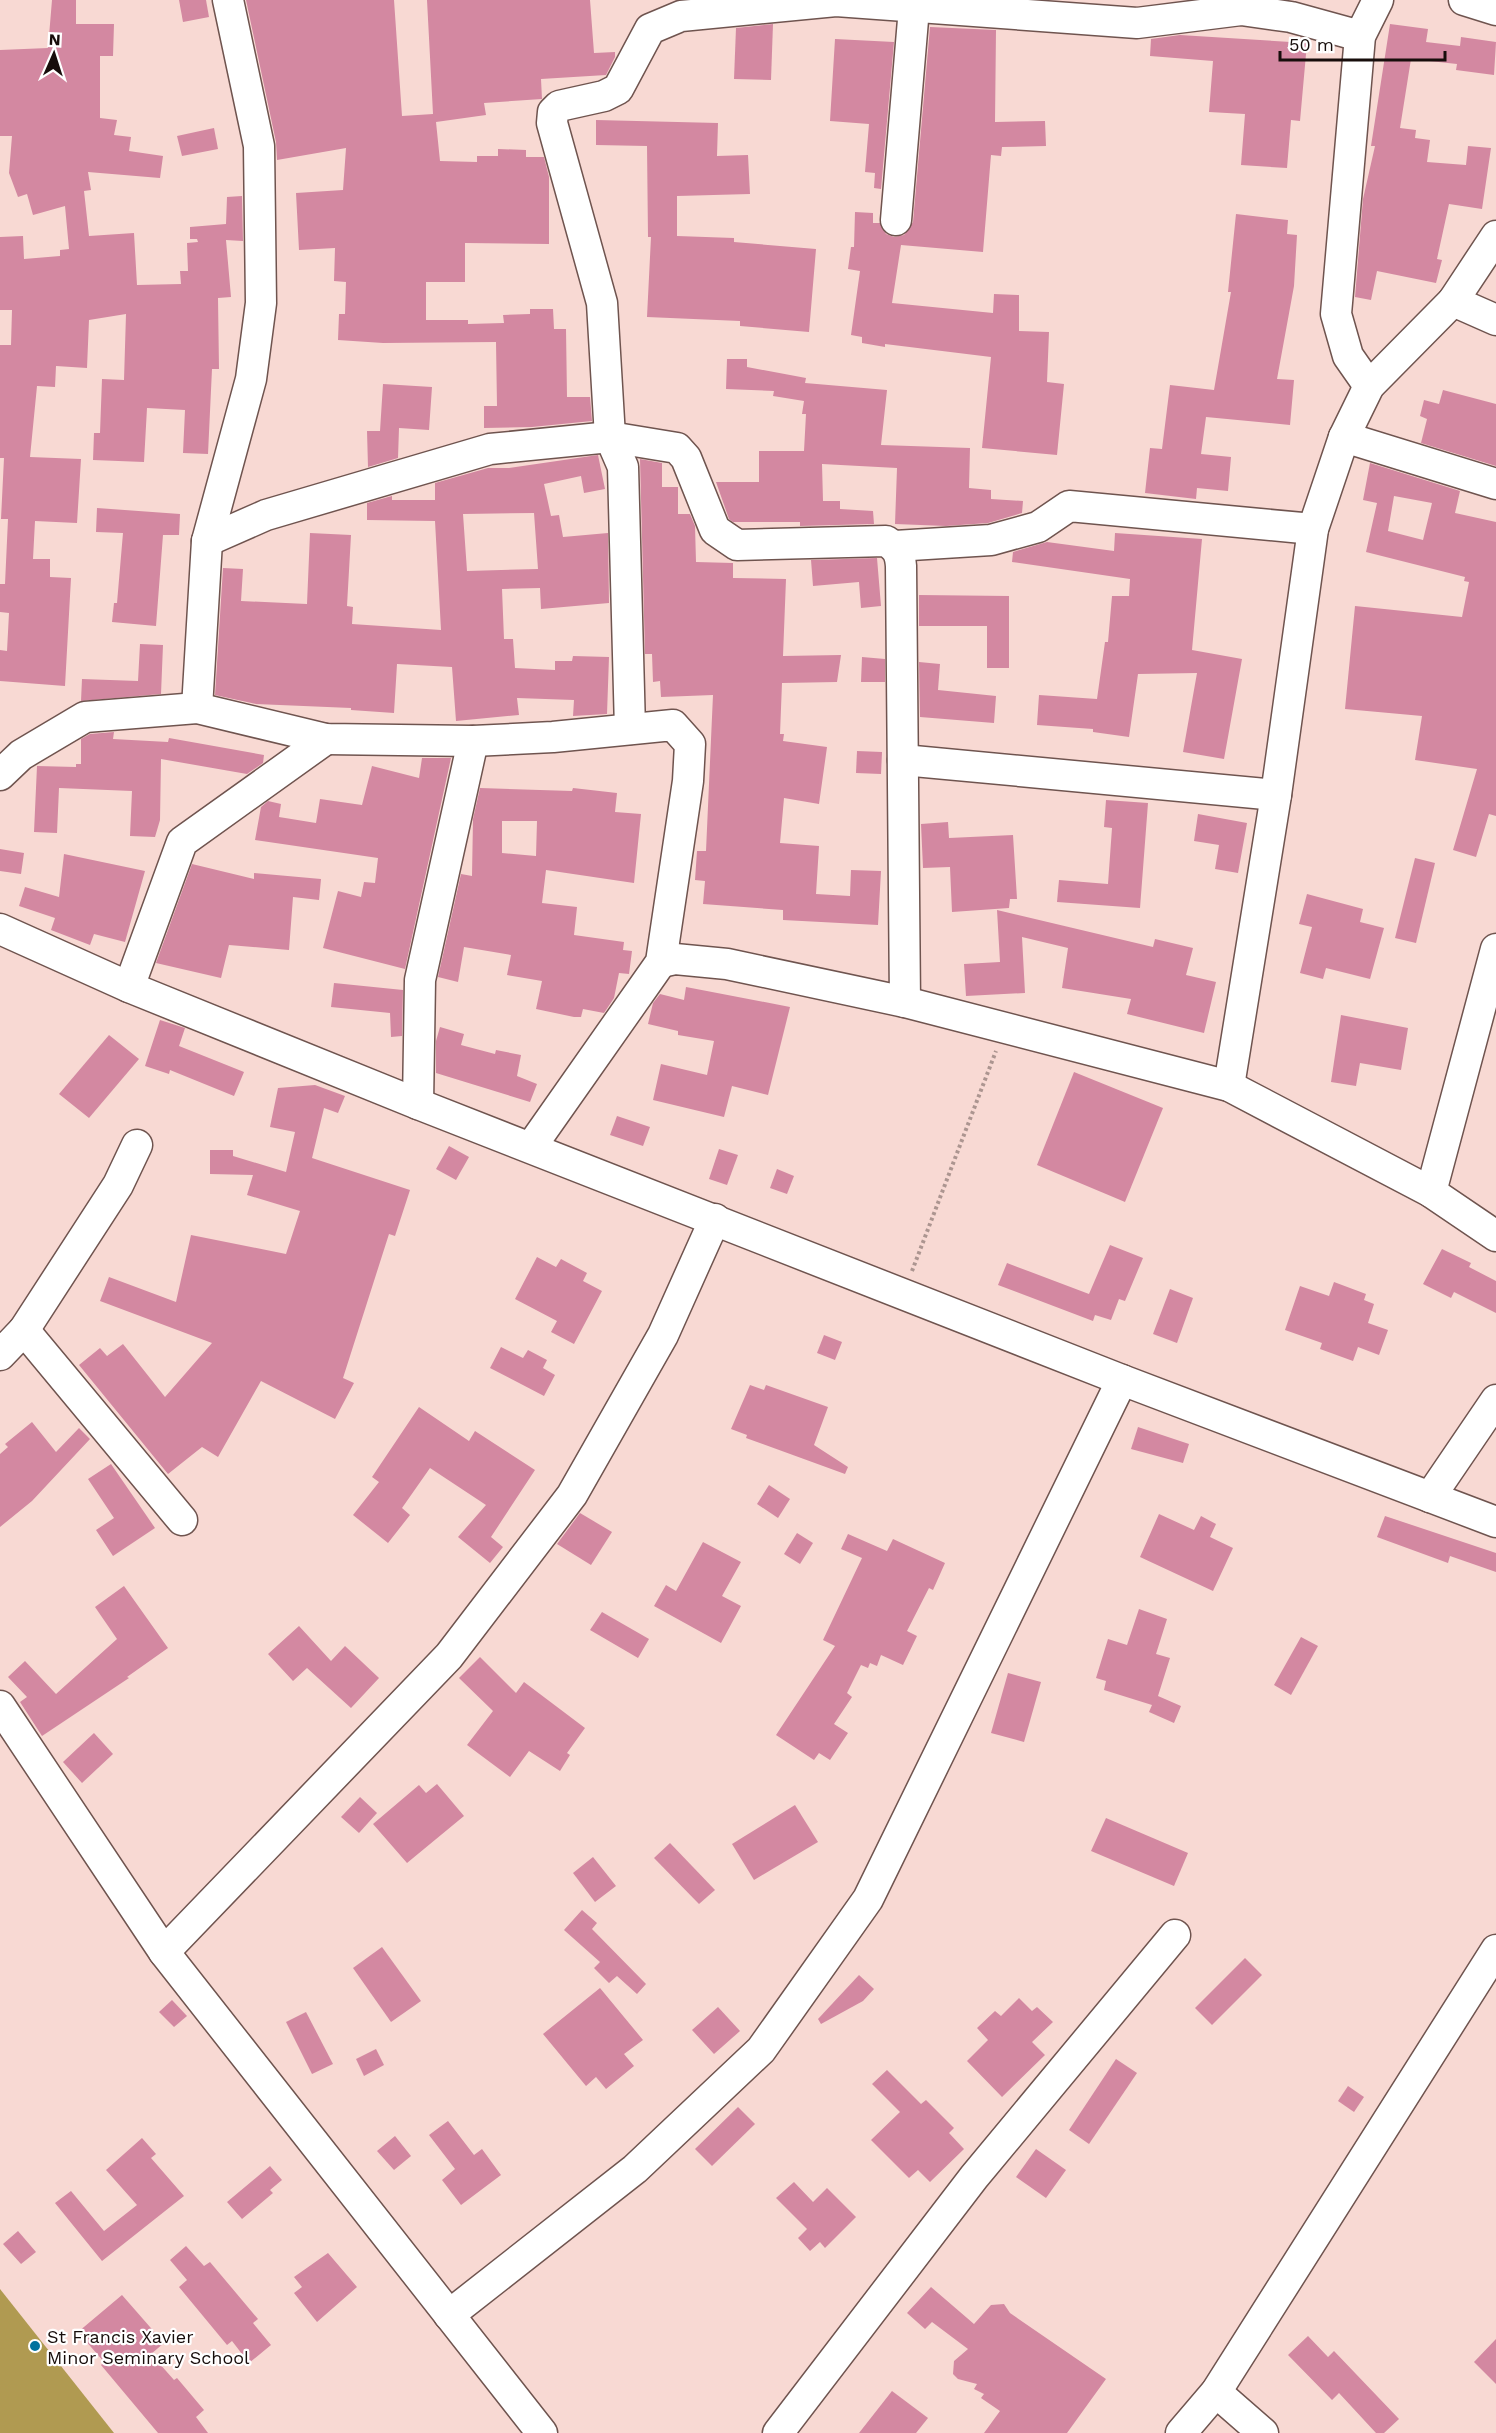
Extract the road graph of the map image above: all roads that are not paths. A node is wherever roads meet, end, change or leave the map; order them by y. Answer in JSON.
{"nodes":[{"id":1,"x":228,"y":0,"type":"edge"},
{"id":2,"x":1378,"y":0,"type":"edge"},
{"id":3,"x":1464,"y":0,"type":"edge"},
{"id":4,"x":953,"y":4,"type":"edge"},
{"id":5,"x":914,"y":8,"type":"junction"},
{"id":6,"x":1496,"y":10,"type":"edge"},
{"id":7,"x":1360,"y":36,"type":"junction"},
{"id":8,"x":896,"y":220,"type":"dead end"},
{"id":9,"x":1496,"y":236,"type":"edge"},
{"id":10,"x":1454,"y":301,"type":"junction"},
{"id":11,"x":1496,"y":320,"type":"edge"},
{"id":12,"x":1369,"y":386,"type":"junction"},
{"id":13,"x":610,"y":437,"type":"junction"},
{"id":14,"x":1344,"y":437,"type":"junction"},
{"id":15,"x":1496,"y":484,"type":"edge"},
{"id":16,"x":1313,"y":529,"type":"junction"},
{"id":17,"x":207,"y":541,"type":"junction"},
{"id":18,"x":895,"y":546,"type":"junction"},
{"id":19,"x":198,"y":708,"type":"junction"},
{"id":20,"x":630,"y":729,"type":"junction"},
{"id":21,"x":326,"y":739,"type":"junction"},
{"id":22,"x":473,"y":741,"type":"junction"},
{"id":23,"x":903,"y":760,"type":"junction"},
{"id":24,"x":0,"y":775,"type":"edge"},
{"id":25,"x":1276,"y":795,"type":"junction"},
{"id":26,"x":0,"y":929,"type":"edge"},
{"id":27,"x":1496,"y":949,"type":"edge"},
{"id":28,"x":661,"y":962,"type":"junction"},
{"id":29,"x":129,"y":987,"type":"junction"},
{"id":30,"x":905,"y":1002,"type":"junction"},
{"id":31,"x":1229,"y":1086,"type":"junction"},
{"id":32,"x":417,"y":1104,"type":"junction"},
{"id":33,"x":137,"y":1145,"type":"dead end"},
{"id":34,"x":531,"y":1147,"type":"junction"},
{"id":35,"x":1431,"y":1192,"type":"junction"},
{"id":36,"x":715,"y":1218,"type":"junction"},
{"id":37,"x":1496,"y":1236,"type":"edge"},
{"id":38,"x":24,"y":1330,"type":"junction"},
{"id":39,"x":0,"y":1354,"type":"edge"},
{"id":40,"x":1122,"y":1380,"type":"junction"},
{"id":41,"x":1496,"y":1401,"type":"edge"},
{"id":42,"x":1430,"y":1497,"type":"junction"},
{"id":43,"x":182,"y":1520,"type":"dead end"},
{"id":44,"x":1496,"y":1522,"type":"edge"},
{"id":45,"x":0,"y":1706,"type":"edge"},
{"id":46,"x":1175,"y":1935,"type":"dead end"},
{"id":47,"x":1496,"y":1950,"type":"edge"},
{"id":48,"x":164,"y":1952,"type":"junction"},
{"id":49,"x":449,"y":2314,"type":"junction"},
{"id":50,"x":1216,"y":2392,"type":"junction"},
{"id":51,"x":542,"y":2433,"type":"edge"},
{"id":52,"x":778,"y":2433,"type":"edge"},
{"id":53,"x":1181,"y":2433,"type":"edge"},
{"id":54,"x":1263,"y":2433,"type":"edge"}],
"edges":[{"from":1,"to":17,"type":"street"},
{"from":2,"to":7,"type":"street"},
{"from":3,"to":6,"type":"street"},
{"from":4,"to":5,"type":"street"},
{"from":4,"to":7,"type":"street"},
{"from":5,"to":8,"type":"street"},
{"from":5,"to":13,"type":"street"},
{"from":7,"to":12,"type":"street"},
{"from":9,"to":10,"type":"street"},
{"from":10,"to":11,"type":"street"},
{"from":10,"to":12,"type":"street"},
{"from":12,"to":14,"type":"street"},
{"from":13,"to":17,"type":"street"},
{"from":13,"to":18,"type":"street"},
{"from":13,"to":20,"type":"street"},
{"from":14,"to":15,"type":"street"},
{"from":14,"to":16,"type":"street"},
{"from":16,"to":18,"type":"street"},
{"from":16,"to":25,"type":"street"},
{"from":17,"to":19,"type":"street"},
{"from":18,"to":23,"type":"street"},
{"from":19,"to":21,"type":"street"},
{"from":19,"to":24,"type":"street"},
{"from":20,"to":22,"type":"street"},
{"from":20,"to":28,"type":"street"},
{"from":21,"to":22,"type":"street"},
{"from":21,"to":29,"type":"street"},
{"from":22,"to":32,"type":"street"},
{"from":23,"to":25,"type":"street"},
{"from":23,"to":30,"type":"street"},
{"from":25,"to":31,"type":"street"},
{"from":26,"to":29,"type":"street"},
{"from":27,"to":35,"type":"street"},
{"from":28,"to":30,"type":"street"},
{"from":28,"to":34,"type":"street"},
{"from":29,"to":32,"type":"street"},
{"from":30,"to":31,"type":"street"},
{"from":31,"to":35,"type":"street"},
{"from":32,"to":34,"type":"street"},
{"from":33,"to":38,"type":"street"},
{"from":34,"to":36,"type":"street"},
{"from":35,"to":37,"type":"street"},
{"from":36,"to":40,"type":"street"},
{"from":36,"to":48,"type":"street"},
{"from":38,"to":39,"type":"street"},
{"from":38,"to":43,"type":"street"},
{"from":40,"to":42,"type":"street"},
{"from":40,"to":49,"type":"street"},
{"from":41,"to":42,"type":"street"},
{"from":42,"to":44,"type":"street"},
{"from":45,"to":48,"type":"street"},
{"from":46,"to":52,"type":"street"},
{"from":47,"to":50,"type":"street"},
{"from":48,"to":49,"type":"street"},
{"from":49,"to":51,"type":"street"},
{"from":50,"to":53,"type":"street"},
{"from":50,"to":54,"type":"street"}]}
